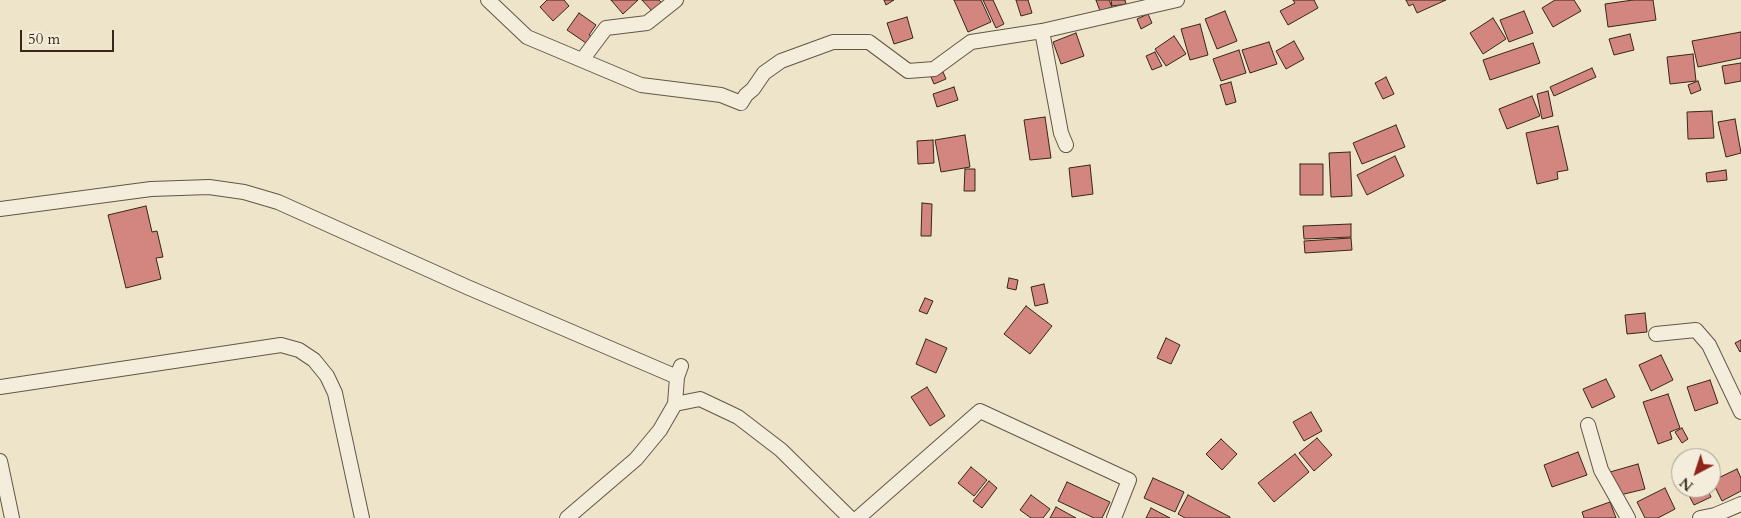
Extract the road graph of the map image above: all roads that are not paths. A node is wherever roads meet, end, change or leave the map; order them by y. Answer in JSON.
{"nodes":[{"id":1,"x":488,"y":0,"type":"edge"},
{"id":2,"x":676,"y":0,"type":"edge"},
{"id":3,"x":1174,"y":0,"type":"edge"},
{"id":4,"x":1042,"y":31,"type":"junction"},
{"id":5,"x":582,"y":60,"type":"junction"},
{"id":6,"x":1066,"y":145,"type":"dead end"},
{"id":7,"x":0,"y":209,"type":"edge"},
{"id":8,"x":1656,"y":334,"type":"dead end"},
{"id":9,"x":0,"y":387,"type":"edge"},
{"id":10,"x":675,"y":404,"type":"junction"},
{"id":11,"x":1741,"y":412,"type":"edge"},
{"id":12,"x":1588,"y":425,"type":"dead end"},
{"id":13,"x":0,"y":461,"type":"edge"},
{"id":14,"x":1741,"y":504,"type":"edge"},
{"id":15,"x":12,"y":518,"type":"edge"},
{"id":16,"x":362,"y":518,"type":"edge"},
{"id":17,"x":567,"y":518,"type":"edge"},
{"id":18,"x":850,"y":518,"type":"edge"},
{"id":19,"x":858,"y":518,"type":"edge"},
{"id":20,"x":1114,"y":518,"type":"edge"},
{"id":21,"x":1628,"y":518,"type":"edge"},
{"id":22,"x":1700,"y":518,"type":"edge"}],
"edges":[{"from":1,"to":5,"type":"street"},
{"from":2,"to":5,"type":"street"},
{"from":3,"to":4,"type":"street"},
{"from":4,"to":5,"type":"street"},
{"from":4,"to":6,"type":"street"},
{"from":7,"to":10,"type":"street"},
{"from":8,"to":11,"type":"street"},
{"from":9,"to":16,"type":"street"},
{"from":10,"to":17,"type":"street"},
{"from":10,"to":18,"type":"street"},
{"from":12,"to":21,"type":"street"},
{"from":13,"to":15,"type":"street"},
{"from":14,"to":22,"type":"street"},
{"from":19,"to":20,"type":"street"}]}
